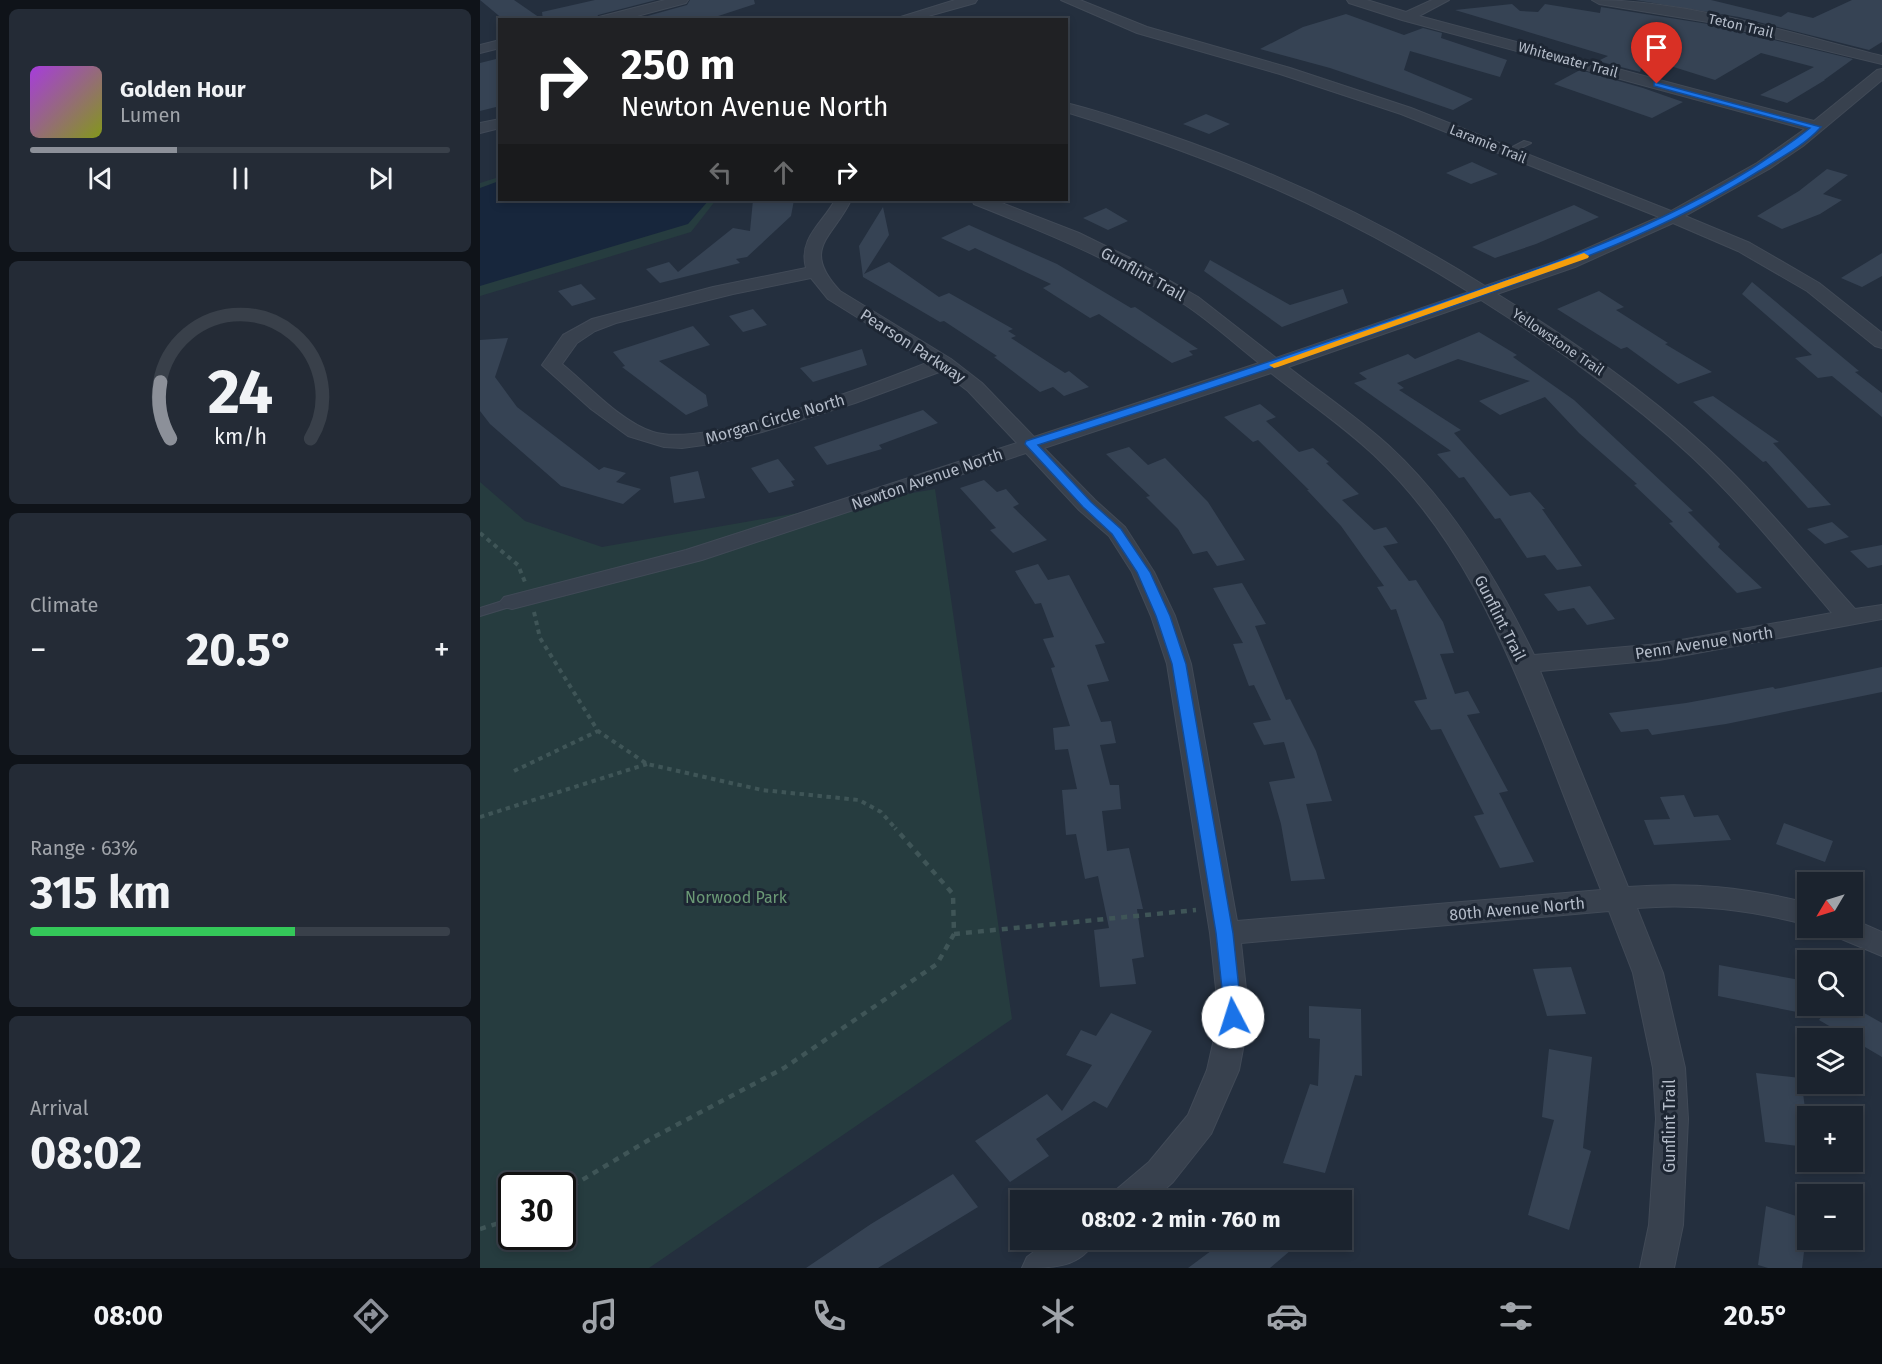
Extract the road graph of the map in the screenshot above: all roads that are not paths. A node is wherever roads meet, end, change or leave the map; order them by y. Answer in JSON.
{"nodes":[{"id":1,"x":681,"y":0,"type":"edge"},
{"id":2,"x":970,"y":0,"type":"edge"},
{"id":3,"x":1068,"y":0,"type":"edge"},
{"id":4,"x":1354,"y":0,"type":"edge"},
{"id":5,"x":1442,"y":0,"type":"edge"},
{"id":6,"x":1599,"y":0,"type":"edge"},
{"id":7,"x":1407,"y":16,"type":"junction"},
{"id":8,"x":612,"y":18,"type":"edge"},
{"id":9,"x":904,"y":18,"type":"edge"},
{"id":10,"x":498,"y":44,"type":"edge"},
{"id":11,"x":480,"y":49,"type":"edge"},
{"id":12,"x":1882,"y":60,"type":"edge"},
{"id":13,"x":1882,"y":73,"type":"edge"},
{"id":14,"x":1068,"y":108,"type":"edge"},
{"id":15,"x":498,"y":124,"type":"edge"},
{"id":16,"x":1817,"y":127,"type":"junction"},
{"id":17,"x":480,"y":128,"type":"edge"},
{"id":18,"x":1527,"y":143,"type":"dead end"},
{"id":19,"x":1507,"y":152,"type":"junction"},
{"id":20,"x":842,"y":201,"type":"edge"},
{"id":21,"x":983,"y":201,"type":"edge"},
{"id":22,"x":1672,"y":217,"type":"junction"},
{"id":23,"x":815,"y":272,"type":"junction"},
{"id":24,"x":1481,"y":291,"type":"junction"},
{"id":25,"x":1879,"y":315,"type":"dead end"},
{"id":26,"x":1862,"y":325,"type":"junction"},
{"id":27,"x":1882,"y":342,"type":"edge"},
{"id":28,"x":944,"y":363,"type":"junction"},
{"id":29,"x":1274,"y":365,"type":"junction"},
{"id":30,"x":1031,"y":444,"type":"junction"},
{"id":31,"x":521,"y":599,"type":"joint"},
{"id":32,"x":480,"y":612,"type":"edge"},
{"id":33,"x":1882,"y":612,"type":"edge"},
{"id":34,"x":1849,"y":618,"type":"junction"},
{"id":35,"x":1524,"y":664,"type":"junction"},
{"id":36,"x":1620,"y":899,"type":"junction"},
{"id":37,"x":1797,"y":911,"type":"edge"},
{"id":38,"x":1222,"y":921,"type":"junction"},
{"id":39,"x":1863,"y":936,"type":"edge"},
{"id":40,"x":1882,"y":945,"type":"edge"},
{"id":41,"x":1140,"y":1190,"type":"edge"},
{"id":42,"x":1063,"y":1250,"type":"edge"},
{"id":43,"x":1038,"y":1268,"type":"edge"},
{"id":44,"x":1657,"y":1268,"type":"edge"}],
"edges":[{"from":1,"to":8,"type":"street"},
{"from":2,"to":9,"type":"street"},
{"from":3,"to":19,"type":"street","name":"Laramie Trail"},
{"from":4,"to":7,"type":"street","name":"Whitewater Trail"},
{"from":5,"to":7,"type":"street"},
{"from":6,"to":12,"type":"street","name":"Teton Trail"},
{"from":7,"to":16,"type":"street","name":"Whitewater Trail"},
{"from":10,"to":11,"type":"street"},
{"from":13,"to":16,"type":"street","name":"Newton Avenue North"},
{"from":14,"to":24,"type":"street","name":"Yellowstone Trail"},
{"from":15,"to":17,"type":"street"},
{"from":16,"to":22,"type":"street","name":"Newton Avenue North"},
{"from":18,"to":19,"type":"lane"},
{"from":19,"to":22,"type":"street","name":"Laramie Trail"},
{"from":20,"to":23,"type":"street"},
{"from":21,"to":29,"type":"street","name":"Gunflint Trail"},
{"from":22,"to":24,"type":"street","name":"Newton Avenue North"},
{"from":22,"to":26,"type":"street","name":"Laramie Trail"},
{"from":23,"to":28,"type":"street","name":"Pearson Parkway"},
{"from":23,"to":28,"type":"street","name":"Morgan Circle North"},
{"from":24,"to":29,"type":"street","name":"Newton Avenue North"},
{"from":24,"to":34,"type":"street","name":"Yellowstone Trail"},
{"from":25,"to":26,"type":"street"},
{"from":26,"to":27,"type":"street","name":"Laramie Trail"},
{"from":28,"to":30,"type":"street","name":"Pearson Parkway"},
{"from":29,"to":30,"type":"street","name":"Newton Avenue North"},
{"from":29,"to":35,"type":"street","name":"Gunflint Trail"},
{"from":30,"to":31,"type":"street","name":"Newton Avenue North"},
{"from":30,"to":38,"type":"street","name":"Pearson Parkway"},
{"from":31,"to":32,"type":"lane"},
{"from":33,"to":34,"type":"street","name":"Penn Avenue North"},
{"from":34,"to":35,"type":"street","name":"Penn Avenue North"},
{"from":35,"to":36,"type":"street","name":"Gunflint Trail"},
{"from":36,"to":37,"type":"street","name":"80th Avenue North"},
{"from":36,"to":38,"type":"street","name":"80th Avenue North"},
{"from":36,"to":44,"type":"street","name":"Gunflint Trail"},
{"from":38,"to":41,"type":"street","name":"Pearson Parkway"},
{"from":39,"to":40,"type":"street"},
{"from":42,"to":43,"type":"street"}]}
